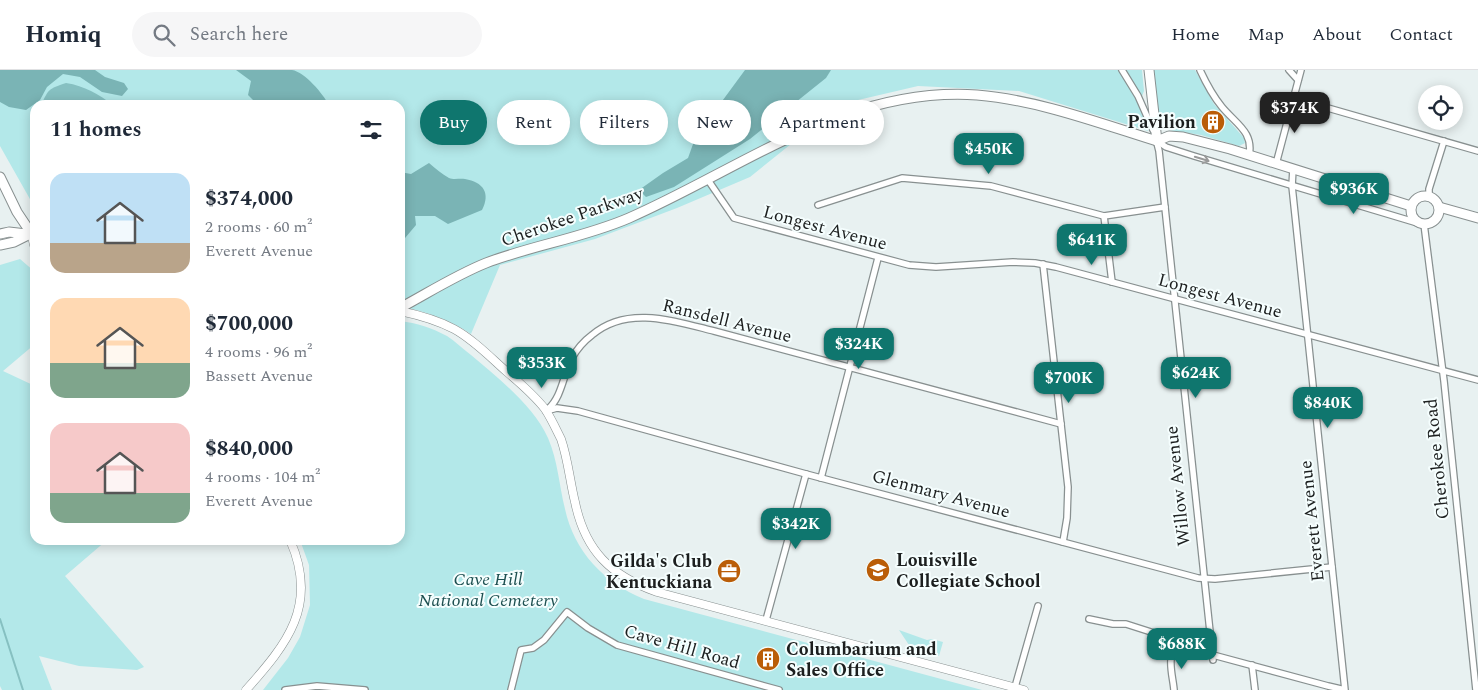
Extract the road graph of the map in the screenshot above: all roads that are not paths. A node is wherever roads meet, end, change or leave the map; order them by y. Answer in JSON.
{"nodes":[{"id":1,"x":1122,"y":70,"type":"edge"},
{"id":2,"x":1148,"y":70,"type":"edge"},
{"id":3,"x":1200,"y":70,"type":"edge"},
{"id":4,"x":1289,"y":70,"type":"edge"},
{"id":5,"x":1301,"y":70,"type":"edge"},
{"id":6,"x":1298,"y":80,"type":"junction"},
{"id":7,"x":1293,"y":98,"type":"junction"},
{"id":8,"x":1157,"y":141,"type":"junction"},
{"id":9,"x":1444,"y":141,"type":"junction"},
{"id":10,"x":1478,"y":151,"type":"edge"},
{"id":11,"x":1249,"y":156,"type":"junction"},
{"id":12,"x":1276,"y":164,"type":"junction"},
{"id":13,"x":1293,"y":169,"type":"junction"},
{"id":14,"x":0,"y":177,"type":"edge"},
{"id":15,"x":708,"y":180,"type":"junction"},
{"id":16,"x":1292,"y":186,"type":"junction"},
{"id":17,"x":1429,"y":197,"type":"junction"},
{"id":18,"x":818,"y":204,"type":"dead end"},
{"id":19,"x":1411,"y":206,"type":"junction"},
{"id":20,"x":1165,"y":207,"type":"junction"},
{"id":21,"x":1439,"y":207,"type":"junction"},
{"id":22,"x":1104,"y":216,"type":"junction"},
{"id":23,"x":1478,"y":218,"type":"edge"},
{"id":24,"x":1423,"y":224,"type":"junction"},
{"id":25,"x":30,"y":230,"type":"edge"},
{"id":26,"x":0,"y":234,"type":"edge"},
{"id":27,"x":30,"y":235,"type":"edge"},
{"id":28,"x":30,"y":236,"type":"edge"},
{"id":29,"x":0,"y":245,"type":"edge"},
{"id":30,"x":878,"y":258,"type":"junction"},
{"id":31,"x":1043,"y":264,"type":"junction"},
{"id":32,"x":1112,"y":282,"type":"junction"},
{"id":33,"x":1175,"y":299,"type":"junction"},
{"id":34,"x":405,"y":307,"type":"edge"},
{"id":35,"x":405,"y":311,"type":"edge"},
{"id":36,"x":1308,"y":334,"type":"junction"},
{"id":37,"x":849,"y":368,"type":"junction"},
{"id":38,"x":1442,"y":371,"type":"junction"},
{"id":39,"x":1478,"y":380,"type":"edge"},
{"id":40,"x":546,"y":411,"type":"junction"},
{"id":41,"x":1061,"y":424,"type":"junction"},
{"id":42,"x":806,"y":474,"type":"junction"},
{"id":43,"x":821,"y":478,"type":"junction"},
{"id":44,"x":1063,"y":542,"type":"junction"},
{"id":45,"x":292,"y":545,"type":"edge"},
{"id":46,"x":1332,"y":567,"type":"junction"},
{"id":47,"x":1204,"y":579,"type":"junction"},
{"id":48,"x":1038,"y":606,"type":"dead end"},
{"id":49,"x":1089,"y":619,"type":"dead end"},
{"id":50,"x":766,"y":620,"type":"junction"},
{"id":51,"x":1179,"y":645,"type":"junction"},
{"id":52,"x":1212,"y":657,"type":"junction"},
{"id":53,"x":1252,"y":665,"type":"junction"},
{"id":54,"x":1015,"y":688,"type":"junction"},
{"id":55,"x":246,"y":690,"type":"edge"},
{"id":56,"x":285,"y":690,"type":"edge"},
{"id":57,"x":365,"y":690,"type":"edge"},
{"id":58,"x":510,"y":690,"type":"edge"},
{"id":59,"x":779,"y":690,"type":"edge"},
{"id":60,"x":1024,"y":690,"type":"edge"},
{"id":61,"x":1174,"y":690,"type":"edge"},
{"id":62,"x":1255,"y":690,"type":"edge"},
{"id":63,"x":1345,"y":690,"type":"edge"},
{"id":64,"x":1476,"y":690,"type":"edge"}],
"edges":[{"from":1,"to":8,"type":"street"},
{"from":2,"to":8,"type":"main road","name":"Willow Avenue"},
{"from":3,"to":11,"type":"street"},
{"from":4,"to":6,"type":"street"},
{"from":5,"to":6,"type":"street"},
{"from":6,"to":7,"type":"street"},
{"from":7,"to":9,"type":"street"},
{"from":7,"to":12,"type":"street"},
{"from":8,"to":11,"type":"main road","name":"Cherokee Parkway"},
{"from":8,"to":15,"type":"main road","name":"Cherokee Parkway"},
{"from":8,"to":16,"type":"street","name":"Cherokee Parkway","one_way":true},
{"from":8,"to":20,"type":"street","name":"Willow Avenue"},
{"from":9,"to":10,"type":"street"},
{"from":9,"to":17,"type":"street"},
{"from":11,"to":12,"type":"main road","name":"Cherokee Parkway"},
{"from":12,"to":13,"type":"main road","name":"Cherokee Parkway"},
{"from":13,"to":16,"type":"street","name":"Everett Avenue"},
{"from":13,"to":19,"type":"main road","name":"Cherokee Parkway"},
{"from":14,"to":25,"type":"main road"},
{"from":15,"to":30,"type":"street","name":"Longest Avenue"},
{"from":15,"to":34,"type":"main road","name":"Cherokee Parkway"},
{"from":16,"to":24,"type":"street","name":"Cherokee Parkway"},
{"from":16,"to":36,"type":"street","name":"Everett Avenue"},
{"from":17,"to":19,"type":"main road"},
{"from":17,"to":21,"type":"main road"},
{"from":18,"to":22,"type":"street"},
{"from":19,"to":24,"type":"main road"},
{"from":20,"to":22,"type":"street"},
{"from":20,"to":33,"type":"street","name":"Willow Avenue"},
{"from":21,"to":23,"type":"main road"},
{"from":21,"to":24,"type":"main road"},
{"from":22,"to":32,"type":"street"},
{"from":24,"to":38,"type":"street","name":"Cherokee Road"},
{"from":26,"to":27,"type":"main road"},
{"from":28,"to":29,"type":"main road"},
{"from":30,"to":31,"type":"street","name":"Longest Avenue"},
{"from":30,"to":37,"type":"street"},
{"from":31,"to":32,"type":"street","name":"Longest Avenue"},
{"from":31,"to":41,"type":"street"},
{"from":32,"to":33,"type":"street","name":"Longest Avenue"},
{"from":33,"to":36,"type":"street","name":"Longest Avenue"},
{"from":33,"to":47,"type":"street","name":"Willow Avenue"},
{"from":35,"to":40,"type":"main road"},
{"from":36,"to":38,"type":"street","name":"Longest Avenue"},
{"from":36,"to":46,"type":"street","name":"Everett Avenue"},
{"from":37,"to":40,"type":"street","name":"Ransdell Avenue"},
{"from":37,"to":41,"type":"street","name":"Ransdell Avenue"},
{"from":37,"to":43,"type":"street"},
{"from":38,"to":39,"type":"street","name":"Longest Avenue"},
{"from":38,"to":64,"type":"street","name":"Cherokee Road"},
{"from":40,"to":42,"type":"street","name":"Glenmary Avenue"},
{"from":40,"to":50,"type":"main road"},
{"from":41,"to":44,"type":"street"},
{"from":42,"to":43,"type":"street","name":"Glenmary Avenue"},
{"from":42,"to":50,"type":"street"},
{"from":43,"to":44,"type":"street","name":"Glenmary Avenue"},
{"from":44,"to":47,"type":"street","name":"Glenmary Avenue"},
{"from":45,"to":55,"type":"main road"},
{"from":46,"to":47,"type":"street","name":"Glenmary Avenue"},
{"from":46,"to":63,"type":"street","name":"Everett Avenue"},
{"from":47,"to":52,"type":"street","name":"Willow Avenue"},
{"from":48,"to":54,"type":"street"},
{"from":49,"to":51,"type":"street"},
{"from":50,"to":54,"type":"main road"},
{"from":51,"to":52,"type":"street"},
{"from":51,"to":61,"type":"street"},
{"from":52,"to":53,"type":"street"},
{"from":53,"to":62,"type":"street"},
{"from":53,"to":63,"type":"street"},
{"from":54,"to":60,"type":"main road"},
{"from":56,"to":57,"type":"street"},
{"from":58,"to":59,"type":"street","name":"Cave Hill Road"}]}
